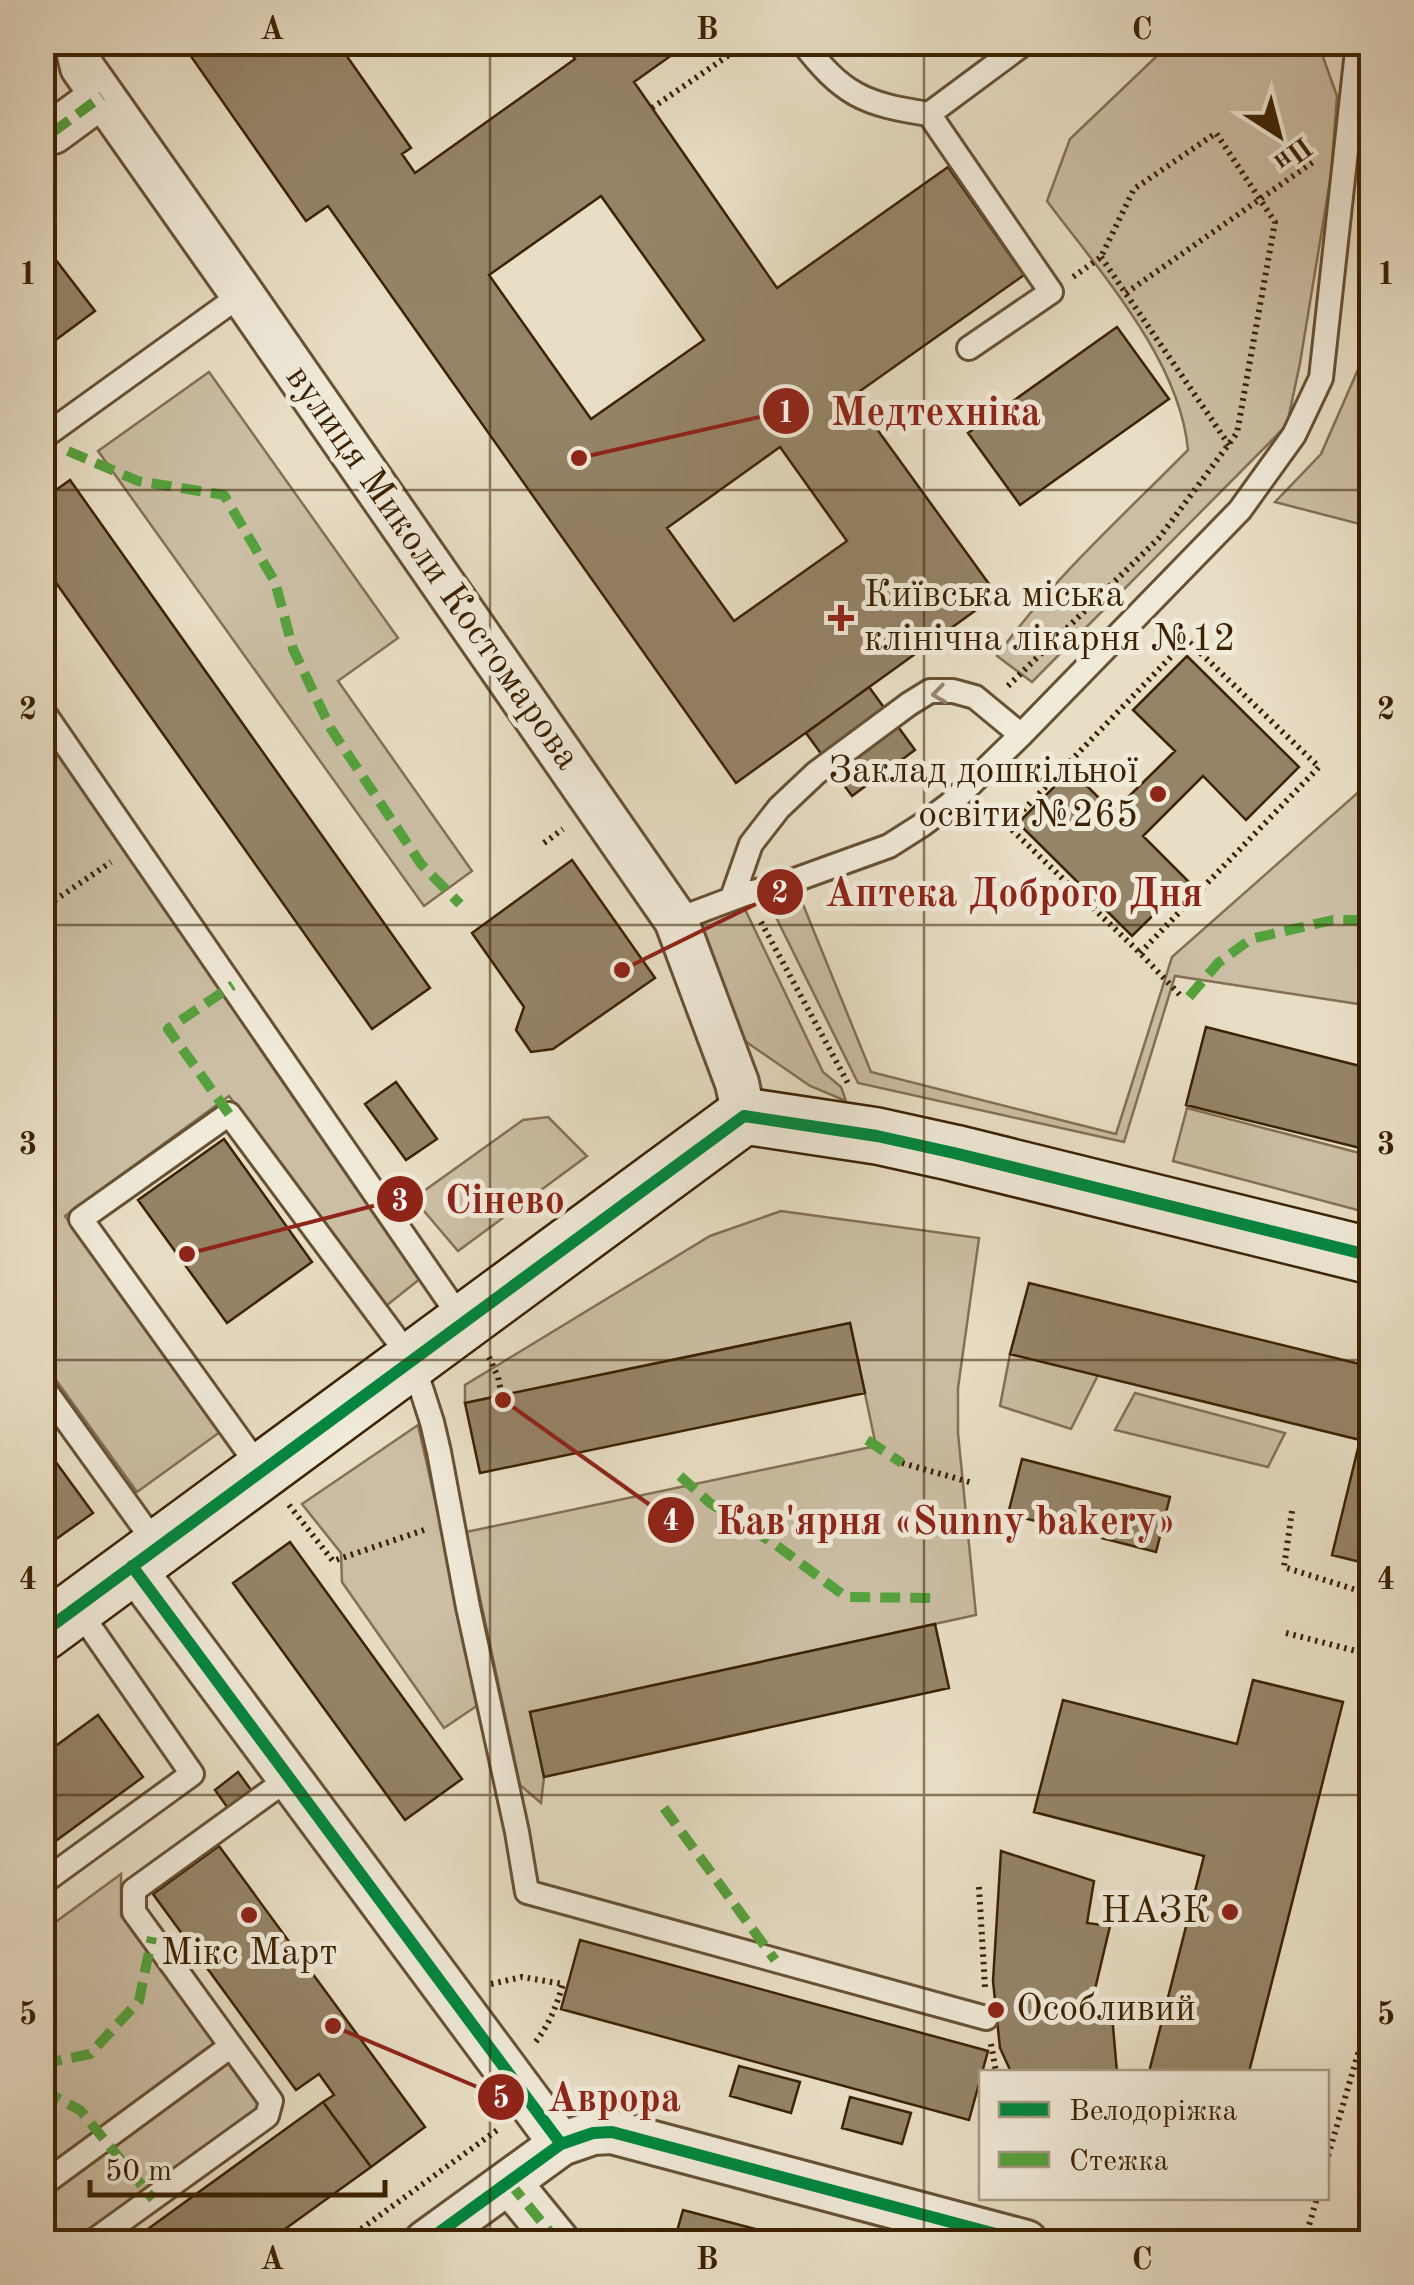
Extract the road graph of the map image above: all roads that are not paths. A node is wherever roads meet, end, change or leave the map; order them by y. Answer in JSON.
{"nodes":[{"id":1,"x":76,"y":42,"type":"edge"},
{"id":2,"x":802,"y":42,"type":"edge"},
{"id":3,"x":1026,"y":42,"type":"edge"},
{"id":4,"x":1358,"y":42,"type":"edge"},
{"id":5,"x":102,"y":96,"type":"junction"},
{"id":6,"x":929,"y":114,"type":"junction"},
{"id":7,"x":53,"y":132,"type":"dead end"},
{"id":8,"x":242,"y":294,"type":"junction"},
{"id":9,"x":970,"y":348,"type":"dead end"},
{"id":10,"x":42,"y":438,"type":"edge"},
{"id":11,"x":42,"y":710,"type":"edge"},
{"id":12,"x":1021,"y":735,"type":"junction"},
{"id":13,"x":739,"y":896,"type":"junction"},
{"id":14,"x":676,"y":920,"type":"junction"},
{"id":15,"x":744,"y":1116,"type":"junction"},
{"id":16,"x":1372,"y":1256,"type":"edge"},
{"id":17,"x":464,"y":1323,"type":"junction"},
{"id":18,"x":412,"y":1360,"type":"junction"},
{"id":19,"x":42,"y":1386,"type":"edge"},
{"id":20,"x":274,"y":1486,"type":"junction"},
{"id":21,"x":145,"y":1557,"type":"junction"},
{"id":22,"x":60,"y":1620,"type":"edge"},
{"id":23,"x":289,"y":1778,"type":"junction"},
{"id":24,"x":42,"y":1883,"type":"edge"},
{"id":25,"x":986,"y":2018,"type":"road end"},
{"id":26,"x":231,"y":2046,"type":"junction"},
{"id":27,"x":562,"y":2144,"type":"junction"},
{"id":28,"x":509,"y":2182,"type":"junction"},
{"id":29,"x":42,"y":2186,"type":"edge"},
{"id":30,"x":92,"y":2242,"type":"edge"},
{"id":31,"x":426,"y":2242,"type":"edge"},
{"id":32,"x":558,"y":2242,"type":"edge"},
{"id":33,"x":1026,"y":2242,"type":"edge"}],
"edges":[{"from":1,"to":5,"type":"street","name":"вулиця Миколи Костомарова"},
{"from":2,"to":6,"type":"lane"},
{"from":3,"to":6,"type":"lane"},
{"from":4,"to":12,"type":"lane"},
{"from":5,"to":7,"type":"street"},
{"from":5,"to":8,"type":"street","name":"вулиця Миколи Костомарова"},
{"from":6,"to":9,"type":"lane"},
{"from":8,"to":10,"type":"lane"},
{"from":8,"to":14,"type":"street","name":"вулиця Миколи Костомарова"},
{"from":11,"to":17,"type":"lane"},
{"from":12,"to":13,"type":"lane"},
{"from":12,"to":13,"type":"lane","one_way":true},
{"from":13,"to":14,"type":"lane"},
{"from":14,"to":15,"type":"street","name":"вулиця Миколи Костомарова"},
{"from":15,"to":16,"type":"street"},
{"from":15,"to":17,"type":"street"},
{"from":17,"to":18,"type":"street"},
{"from":18,"to":20,"type":"street"},
{"from":18,"to":20,"type":"lane"},
{"from":18,"to":25,"type":"lane"},
{"from":19,"to":21,"type":"lane"},
{"from":20,"to":21,"type":"street"},
{"from":21,"to":22,"type":"street"},
{"from":21,"to":23,"type":"street"},
{"from":22,"to":24,"type":"lane"},
{"from":23,"to":26,"type":"lane"},
{"from":23,"to":27,"type":"street"},
{"from":26,"to":29,"type":"lane"},
{"from":26,"to":30,"type":"lane"},
{"from":27,"to":28,"type":"street"},
{"from":27,"to":33,"type":"street"},
{"from":28,"to":31,"type":"street"},
{"from":28,"to":32,"type":"street"}]}
